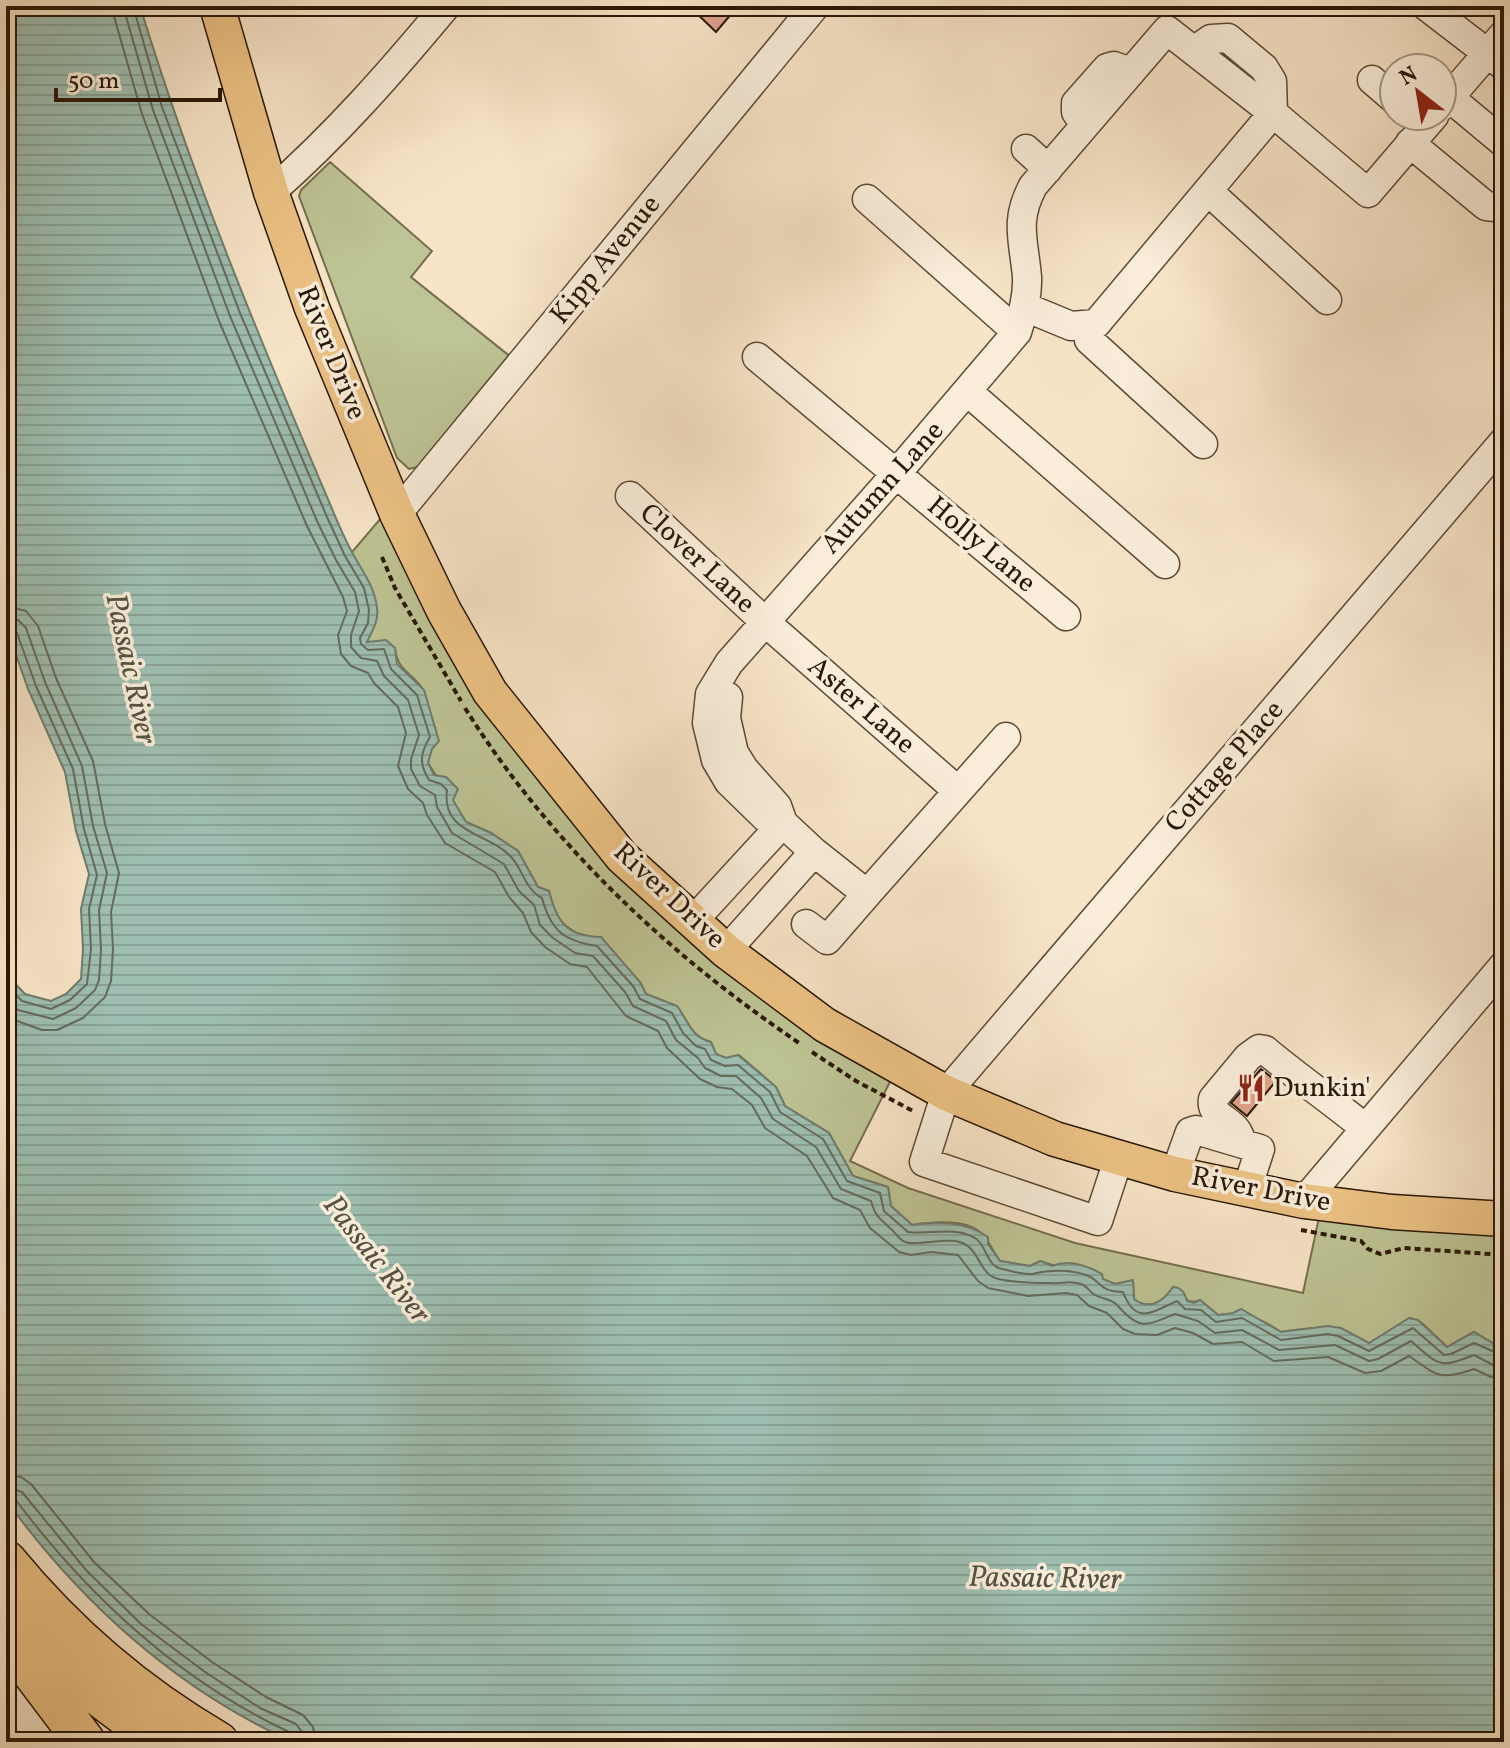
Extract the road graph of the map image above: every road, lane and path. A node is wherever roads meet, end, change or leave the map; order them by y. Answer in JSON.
{"nodes":[{"id":1,"x":217,"y":6,"type":"edge"},
{"id":2,"x":446,"y":6,"type":"edge"},
{"id":3,"x":815,"y":6,"type":"edge"},
{"id":4,"x":1426,"y":6,"type":"edge"},
{"id":5,"x":1499,"y":51,"type":"edge"},
{"id":6,"x":1372,"y":80,"type":"dead end"},
{"id":7,"x":1378,"y":85,"type":"edge"},
{"id":8,"x":1458,"y":90,"type":"edge"},
{"id":9,"x":1273,"y":113,"type":"junction"},
{"id":10,"x":1458,"y":128,"type":"edge"},
{"id":11,"x":1418,"y":132,"type":"edge"},
{"id":12,"x":1438,"y":132,"type":"edge"},
{"id":13,"x":1504,"y":143,"type":"edge"},
{"id":14,"x":1026,"y":149,"type":"dead end"},
{"id":15,"x":1048,"y":169,"type":"junction"},
{"id":16,"x":1208,"y":191,"type":"junction"},
{"id":17,"x":271,"y":192,"type":"junction"},
{"id":18,"x":867,"y":199,"type":"dead end"},
{"id":19,"x":1504,"y":204,"type":"edge"},
{"id":20,"x":1327,"y":300,"type":"dead end"},
{"id":21,"x":1021,"y":319,"type":"junction"},
{"id":22,"x":1087,"y":325,"type":"junction"},
{"id":23,"x":757,"y":357,"type":"dead end"},
{"id":24,"x":968,"y":392,"type":"junction"},
{"id":25,"x":1504,"y":441,"type":"edge"},
{"id":26,"x":1203,"y":444,"type":"dead end"},
{"id":27,"x":896,"y":474,"type":"junction"},
{"id":28,"x":630,"y":496,"type":"dead end"},
{"id":29,"x":397,"y":514,"type":"junction"},
{"id":30,"x":382,"y":557,"type":"dead end"},
{"id":31,"x":1165,"y":564,"type":"dead end"},
{"id":32,"x":1066,"y":616,"type":"dead end"},
{"id":33,"x":764,"y":621,"type":"junction"},
{"id":34,"x":1006,"y":737,"type":"dead end"},
{"id":35,"x":958,"y":791,"type":"junction"},
{"id":36,"x":783,"y":823,"type":"junction"},
{"id":37,"x":814,"y":852,"type":"junction"},
{"id":38,"x":867,"y":894,"type":"junction"},
{"id":39,"x":693,"y":921,"type":"junction"},
{"id":40,"x":806,"y":924,"type":"dead end"},
{"id":41,"x":726,"y":951,"type":"junction"},
{"id":42,"x":1504,"y":965,"type":"edge"},
{"id":43,"x":941,"y":1108,"type":"junction"},
{"id":44,"x":1365,"y":1128,"type":"junction"},
{"id":45,"x":1243,"y":1144,"type":"junction"},
{"id":46,"x":1119,"y":1157,"type":"junction"},
{"id":47,"x":1175,"y":1174,"type":"junction"},
{"id":48,"x":1247,"y":1189,"type":"junction"},
{"id":49,"x":1300,"y":1215,"type":"junction"},
{"id":50,"x":1504,"y":1219,"type":"edge"},
{"id":51,"x":1504,"y":1255,"type":"edge"},
{"id":52,"x":6,"y":1561,"type":"edge"},
{"id":53,"x":6,"y":1606,"type":"edge"},
{"id":54,"x":6,"y":1637,"type":"edge"},
{"id":55,"x":85,"y":1742,"type":"edge"},
{"id":56,"x":160,"y":1742,"type":"edge"},
{"id":57,"x":218,"y":1742,"type":"edge"}],
"edges":[{"from":1,"to":17,"type":"main road","name":"River Drive"},
{"from":2,"to":17,"type":"street"},
{"from":3,"to":29,"type":"street","name":"Kipp Avenue"},
{"from":4,"to":5,"type":"street"},
{"from":5,"to":8,"type":"street"},
{"from":6,"to":7,"type":"street"},
{"from":9,"to":11,"type":"street"},
{"from":9,"to":15,"type":"street"},
{"from":9,"to":16,"type":"street"},
{"from":10,"to":13,"type":"street"},
{"from":12,"to":19,"type":"street"},
{"from":14,"to":15,"type":"street"},
{"from":15,"to":21,"type":"street"},
{"from":16,"to":20,"type":"street"},
{"from":16,"to":22,"type":"street"},
{"from":17,"to":29,"type":"main road","name":"River Drive"},
{"from":18,"to":21,"type":"street"},
{"from":21,"to":22,"type":"street"},
{"from":21,"to":24,"type":"street","name":"Autumn Lane"},
{"from":22,"to":26,"type":"street"},
{"from":23,"to":27,"type":"street","name":"Holly Lane"},
{"from":24,"to":27,"type":"street","name":"Autumn Lane"},
{"from":24,"to":31,"type":"street"},
{"from":25,"to":43,"type":"street","name":"Cottage Place"},
{"from":27,"to":32,"type":"street","name":"Holly Lane"},
{"from":27,"to":33,"type":"street","name":"Autumn Lane"},
{"from":28,"to":33,"type":"street","name":"Clover Lane"},
{"from":29,"to":39,"type":"main road","name":"River Drive"},
{"from":30,"to":43,"type":"path"},
{"from":33,"to":35,"type":"street","name":"Aster Lane"},
{"from":33,"to":36,"type":"street","name":"Autumn Lane"},
{"from":34,"to":35,"type":"street"},
{"from":35,"to":38,"type":"street"},
{"from":36,"to":37,"type":"street","name":"Autumn Lane"},
{"from":36,"to":39,"type":"street"},
{"from":37,"to":38,"type":"street","name":"Autumn Lane"},
{"from":37,"to":41,"type":"street"},
{"from":38,"to":40,"type":"street"},
{"from":39,"to":41,"type":"main road","name":"River Drive"},
{"from":41,"to":43,"type":"main road","name":"River Drive"},
{"from":42,"to":44,"type":"street"},
{"from":43,"to":46,"type":"main road","name":"River Drive"},
{"from":43,"to":46,"type":"street"},
{"from":44,"to":45,"type":"street"},
{"from":44,"to":49,"type":"street"},
{"from":45,"to":47,"type":"street"},
{"from":45,"to":48,"type":"street"},
{"from":46,"to":47,"type":"main road","name":"River Drive"},
{"from":47,"to":48,"type":"main road","name":"River Drive"},
{"from":48,"to":49,"type":"main road","name":"River Drive"},
{"from":49,"to":50,"type":"main road","name":"River Drive"},
{"from":49,"to":51,"type":"path"},
{"from":52,"to":57,"type":"highway"},
{"from":53,"to":56,"type":"highway"},
{"from":54,"to":55,"type":"highway"}]}
